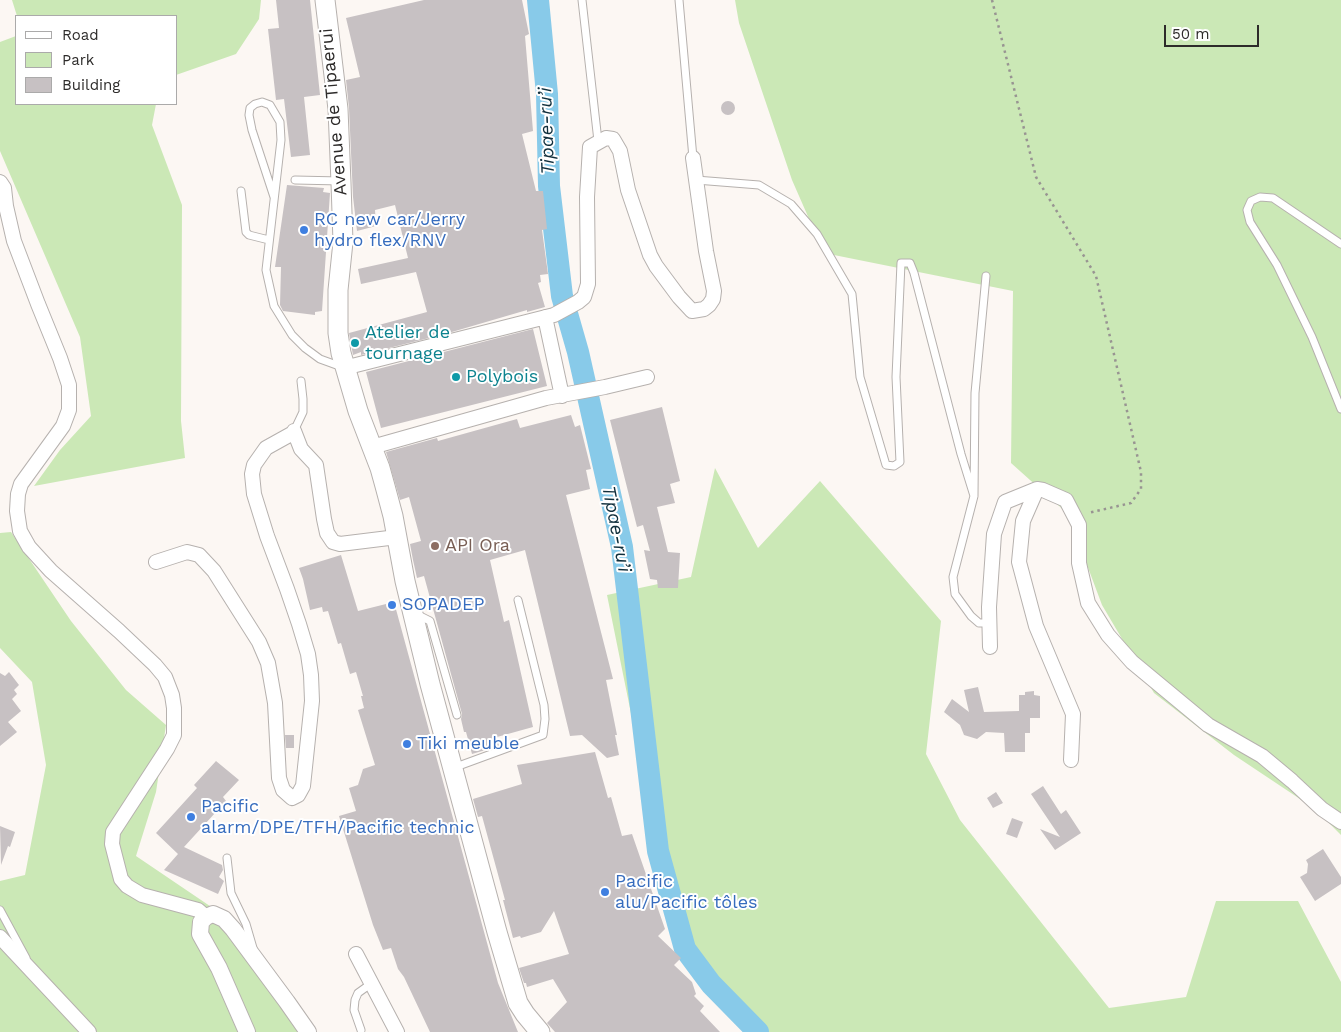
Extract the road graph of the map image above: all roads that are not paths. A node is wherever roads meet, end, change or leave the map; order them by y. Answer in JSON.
{"nodes":[{"id":1,"x":325,"y":0,"type":"edge"},
{"id":2,"x":582,"y":0,"type":"edge"},
{"id":3,"x":679,"y":0,"type":"edge"},
{"id":4,"x":598,"y":141,"type":"junction"},
{"id":5,"x":692,"y":158,"type":"joint"},
{"id":6,"x":295,"y":180,"type":"dead end"},
{"id":7,"x":696,"y":180,"type":"junction"},
{"id":8,"x":341,"y":181,"type":"junction"},
{"id":9,"x":0,"y":182,"type":"edge"},
{"id":10,"x":241,"y":191,"type":"dead end"},
{"id":11,"x":274,"y":196,"type":"junction"},
{"id":12,"x":269,"y":240,"type":"junction"},
{"id":13,"x":1341,"y":244,"type":"edge"},
{"id":14,"x":986,"y":276,"type":"dead end"},
{"id":15,"x":549,"y":316,"type":"junction"},
{"id":16,"x":344,"y":368,"type":"junction"},
{"id":17,"x":647,"y":377,"type":"dead end"},
{"id":18,"x":301,"y":381,"type":"dead end"},
{"id":19,"x":562,"y":396,"type":"junction"},
{"id":20,"x":1341,"y":409,"type":"edge"},
{"id":21,"x":294,"y":430,"type":"junction"},
{"id":22,"x":372,"y":447,"type":"junction"},
{"id":23,"x":1036,"y":489,"type":"junction"},
{"id":24,"x":974,"y":496,"type":"junction"},
{"id":25,"x":396,"y":537,"type":"junction"},
{"id":26,"x":156,"y":562,"type":"dead end"},
{"id":27,"x":518,"y":600,"type":"dead end"},
{"id":28,"x":413,"y":613,"type":"junction"},
{"id":29,"x":989,"y":623,"type":"junction"},
{"id":30,"x":990,"y":647,"type":"dead end"},
{"id":31,"x":457,"y":715,"type":"dead end"},
{"id":32,"x":1071,"y":760,"type":"dead end"},
{"id":33,"x":452,"y":768,"type":"junction"},
{"id":34,"x":1341,"y":822,"type":"edge"},
{"id":35,"x":227,"y":858,"type":"dead end"},
{"id":36,"x":0,"y":910,"type":"edge"},
{"id":37,"x":206,"y":917,"type":"junction"},
{"id":38,"x":0,"y":937,"type":"edge"},
{"id":39,"x":356,"y":954,"type":"dead end"},
{"id":40,"x":256,"y":958,"type":"junction"},
{"id":41,"x":34,"y":972,"type":"junction"},
{"id":42,"x":372,"y":983,"type":"junction"},
{"id":43,"x":361,"y":1030,"type":"dead end"},
{"id":44,"x":88,"y":1032,"type":"edge"},
{"id":45,"x":248,"y":1032,"type":"edge"},
{"id":46,"x":308,"y":1032,"type":"edge"},
{"id":47,"x":397,"y":1032,"type":"edge"},
{"id":48,"x":540,"y":1032,"type":"edge"}],
"edges":[{"from":1,"to":8,"type":"main road","name":"Avenue de Tipaerui"},
{"from":2,"to":4,"type":"lane"},
{"from":3,"to":5,"type":"lane"},
{"from":4,"to":7,"type":"street"},
{"from":4,"to":15,"type":"street"},
{"from":5,"to":7,"type":"street"},
{"from":6,"to":8,"type":"lane"},
{"from":7,"to":24,"type":"lane"},
{"from":8,"to":16,"type":"main road","name":"Avenue de Tipaerui"},
{"from":9,"to":37,"type":"street"},
{"from":10,"to":12,"type":"lane"},
{"from":11,"to":11,"type":"lane"},
{"from":11,"to":12,"type":"lane"},
{"from":12,"to":16,"type":"lane"},
{"from":13,"to":20,"type":"lane"},
{"from":14,"to":24,"type":"lane"},
{"from":15,"to":16,"type":"street"},
{"from":15,"to":19,"type":"street"},
{"from":16,"to":22,"type":"main road","name":"Avenue de Tipaerui"},
{"from":17,"to":19,"type":"street"},
{"from":18,"to":21,"type":"lane"},
{"from":19,"to":22,"type":"street"},
{"from":21,"to":25,"type":"street"},
{"from":21,"to":26,"type":"street"},
{"from":22,"to":25,"type":"main road","name":"Avenue de Tipaerui"},
{"from":23,"to":29,"type":"street"},
{"from":23,"to":32,"type":"street"},
{"from":23,"to":34,"type":"street"},
{"from":24,"to":29,"type":"lane"},
{"from":25,"to":28,"type":"main road","name":"Avenue de Tipaerui"},
{"from":27,"to":33,"type":"lane"},
{"from":28,"to":31,"type":"lane"},
{"from":28,"to":33,"type":"main road","name":"Avenue de Tipaerui"},
{"from":29,"to":30,"type":"street"},
{"from":33,"to":48,"type":"main road","name":"Avenue de Tipaerui"},
{"from":35,"to":40,"type":"lane"},
{"from":36,"to":41,"type":"lane"},
{"from":37,"to":40,"type":"street"},
{"from":37,"to":45,"type":"street"},
{"from":38,"to":41,"type":"street"},
{"from":39,"to":42,"type":"street"},
{"from":40,"to":46,"type":"street"},
{"from":41,"to":44,"type":"street"},
{"from":42,"to":43,"type":"lane"},
{"from":42,"to":47,"type":"street"}]}
